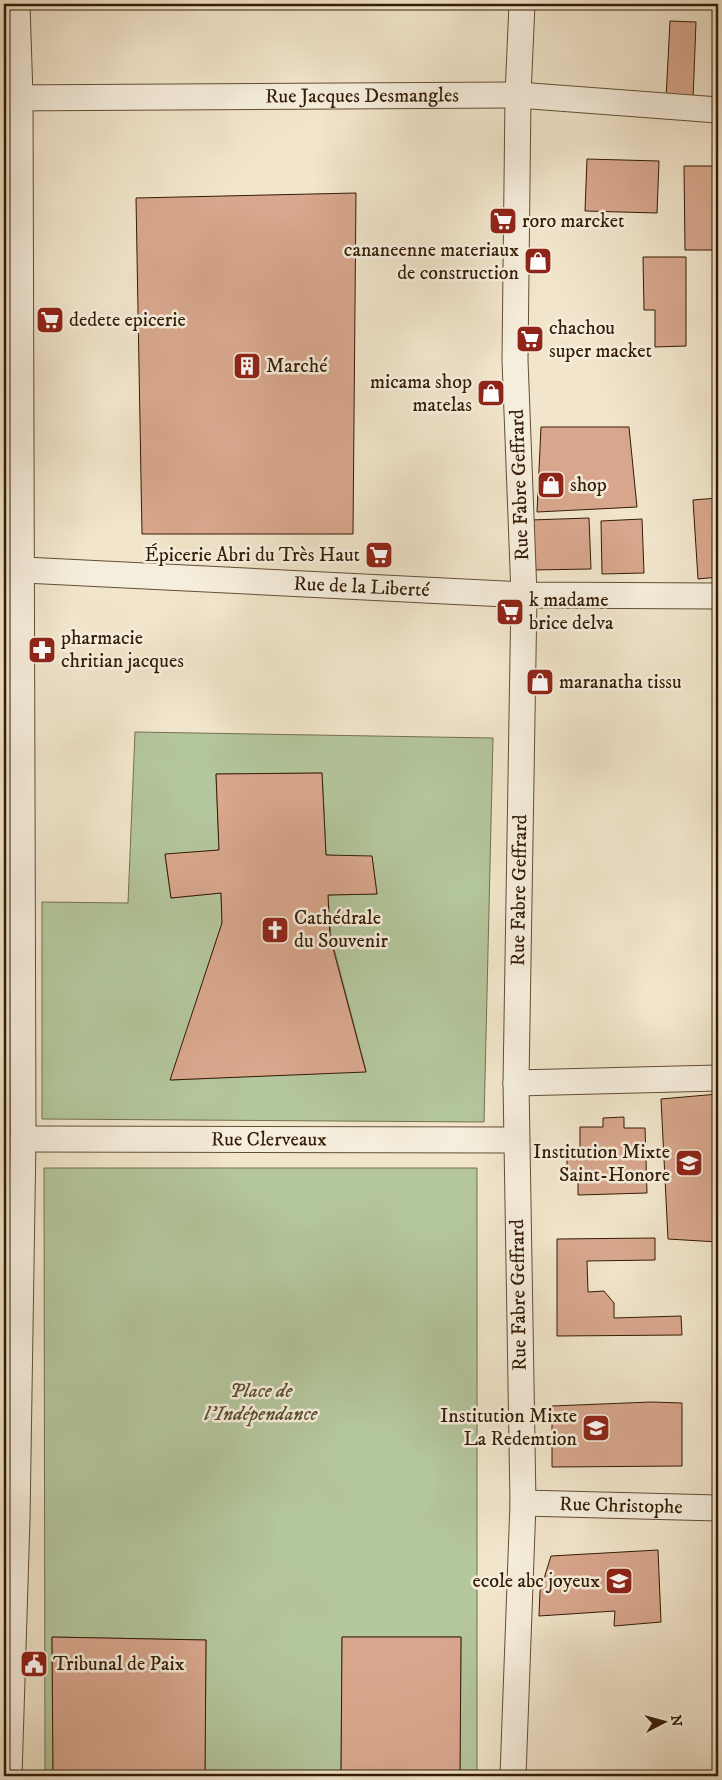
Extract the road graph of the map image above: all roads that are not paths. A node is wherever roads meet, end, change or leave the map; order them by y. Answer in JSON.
{"nodes":[{"id":1,"x":17,"y":4,"type":"edge"},
{"id":2,"x":522,"y":4,"type":"edge"},
{"id":3,"x":518,"y":95,"type":"junction"},
{"id":4,"x":12,"y":98,"type":"edge"},
{"id":5,"x":718,"y":110,"type":"edge"},
{"id":6,"x":13,"y":569,"type":"edge"},
{"id":7,"x":524,"y":595,"type":"junction"},
{"id":8,"x":718,"y":596,"type":"edge"},
{"id":9,"x":13,"y":1045,"type":"edge"},
{"id":10,"x":718,"y":1078,"type":"edge"},
{"id":11,"x":516,"y":1083,"type":"junction"},
{"id":12,"x":23,"y":1139,"type":"junction"},
{"id":13,"x":516,"y":1140,"type":"junction"},
{"id":14,"x":523,"y":1503,"type":"junction"},
{"id":15,"x":718,"y":1508,"type":"edge"},
{"id":16,"x":10,"y":1520,"type":"edge"},
{"id":17,"x":8,"y":1776,"type":"edge"},
{"id":18,"x":513,"y":1776,"type":"edge"}],
"edges":[{"from":1,"to":4,"type":"street"},
{"from":2,"to":3,"type":"street","name":"Rue Fabre Geffrard"},
{"from":3,"to":4,"type":"street","name":"Rue Jacques Desmangles"},
{"from":3,"to":5,"type":"street","name":"Rue Jacques Desmangles"},
{"from":3,"to":7,"type":"street","name":"Rue Fabre Geffrard"},
{"from":4,"to":6,"type":"street"},
{"from":6,"to":7,"type":"street","name":"Rue de la Liberté"},
{"from":6,"to":9,"type":"street"},
{"from":7,"to":8,"type":"street","name":"Rue de la Liberté"},
{"from":7,"to":11,"type":"street","name":"Rue Fabre Geffrard"},
{"from":9,"to":12,"type":"street"},
{"from":10,"to":11,"type":"street"},
{"from":11,"to":13,"type":"street","name":"Rue Fabre Geffrard"},
{"from":12,"to":13,"type":"street","name":"Rue Clerveaux"},
{"from":12,"to":16,"type":"street"},
{"from":13,"to":14,"type":"street","name":"Rue Fabre Geffrard"},
{"from":14,"to":15,"type":"street","name":"Rue Christophe"},
{"from":14,"to":18,"type":"street","name":"Rue Fabre Geffrard"},
{"from":16,"to":17,"type":"street"}]}
